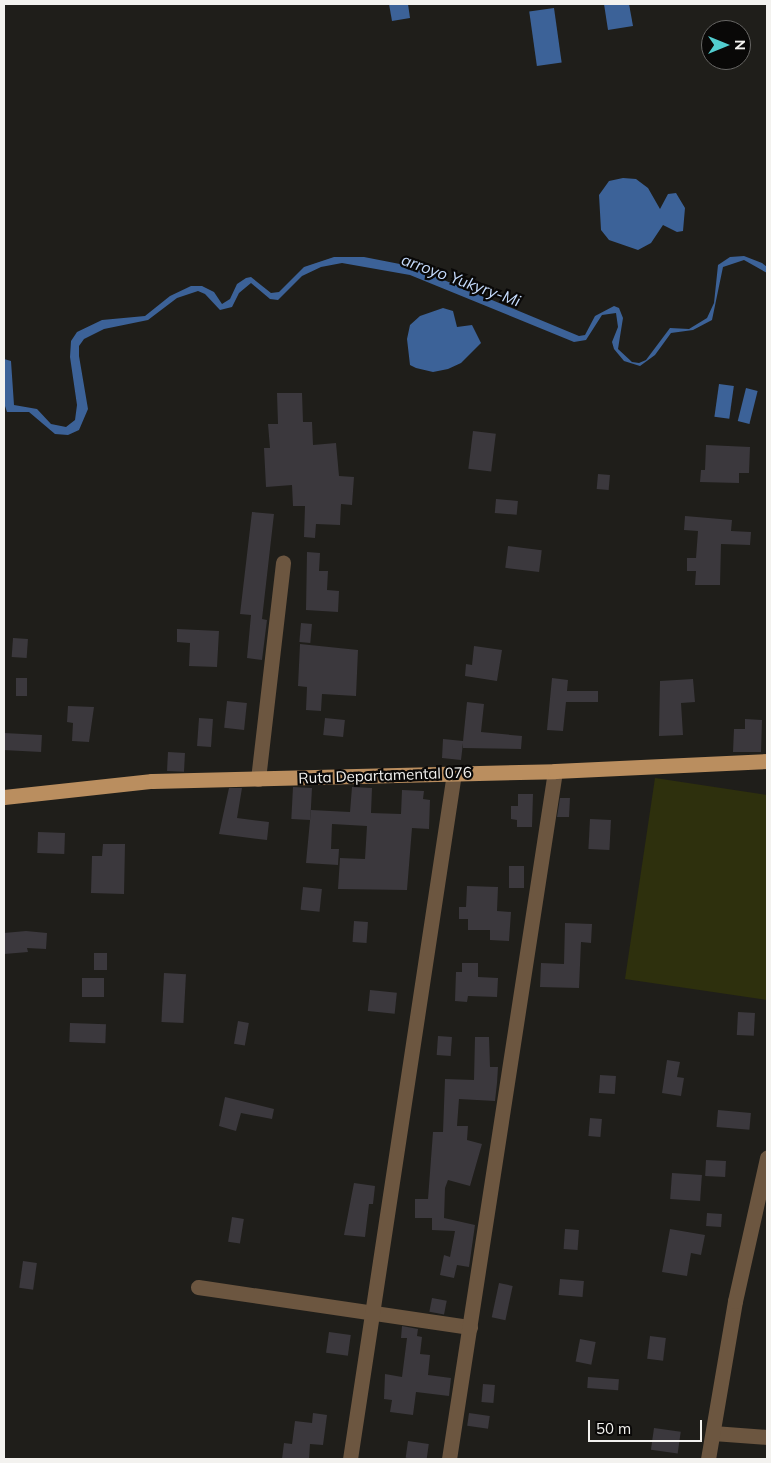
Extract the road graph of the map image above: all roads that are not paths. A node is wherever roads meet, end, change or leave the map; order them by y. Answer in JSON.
{"nodes":[{"id":1,"x":283,"y":562,"type":"dead end"},
{"id":2,"x":767,"y":761,"type":"edge"},
{"id":3,"x":554,"y":771,"type":"junction"},
{"id":4,"x":454,"y":773,"type":"junction"},
{"id":5,"x":258,"y":779,"type":"junction"},
{"id":6,"x":4,"y":797,"type":"edge"},
{"id":7,"x":767,"y":1158,"type":"edge"},
{"id":8,"x":198,"y":1287,"type":"dead end"},
{"id":9,"x":372,"y":1313,"type":"junction"},
{"id":10,"x":470,"y":1328,"type":"junction"},
{"id":11,"x":713,"y":1433,"type":"junction"},
{"id":12,"x":767,"y":1437,"type":"edge"},
{"id":13,"x":350,"y":1459,"type":"edge"},
{"id":14,"x":449,"y":1459,"type":"edge"},
{"id":15,"x":708,"y":1459,"type":"edge"}],
"edges":[{"from":1,"to":5,"type":"street"},
{"from":2,"to":3,"type":"main road","name":"Ruta Departamental 076"},
{"from":3,"to":4,"type":"main road","name":"Ruta Departamental 076"},
{"from":3,"to":10,"type":"street"},
{"from":4,"to":5,"type":"main road","name":"Ruta Departamental 076"},
{"from":4,"to":9,"type":"street"},
{"from":5,"to":6,"type":"main road","name":"Ruta Departamental 076"},
{"from":7,"to":11,"type":"street"},
{"from":8,"to":9,"type":"street"},
{"from":9,"to":10,"type":"street"},
{"from":9,"to":13,"type":"street"},
{"from":10,"to":14,"type":"street"},
{"from":11,"to":12,"type":"street"},
{"from":11,"to":15,"type":"street"}]}
